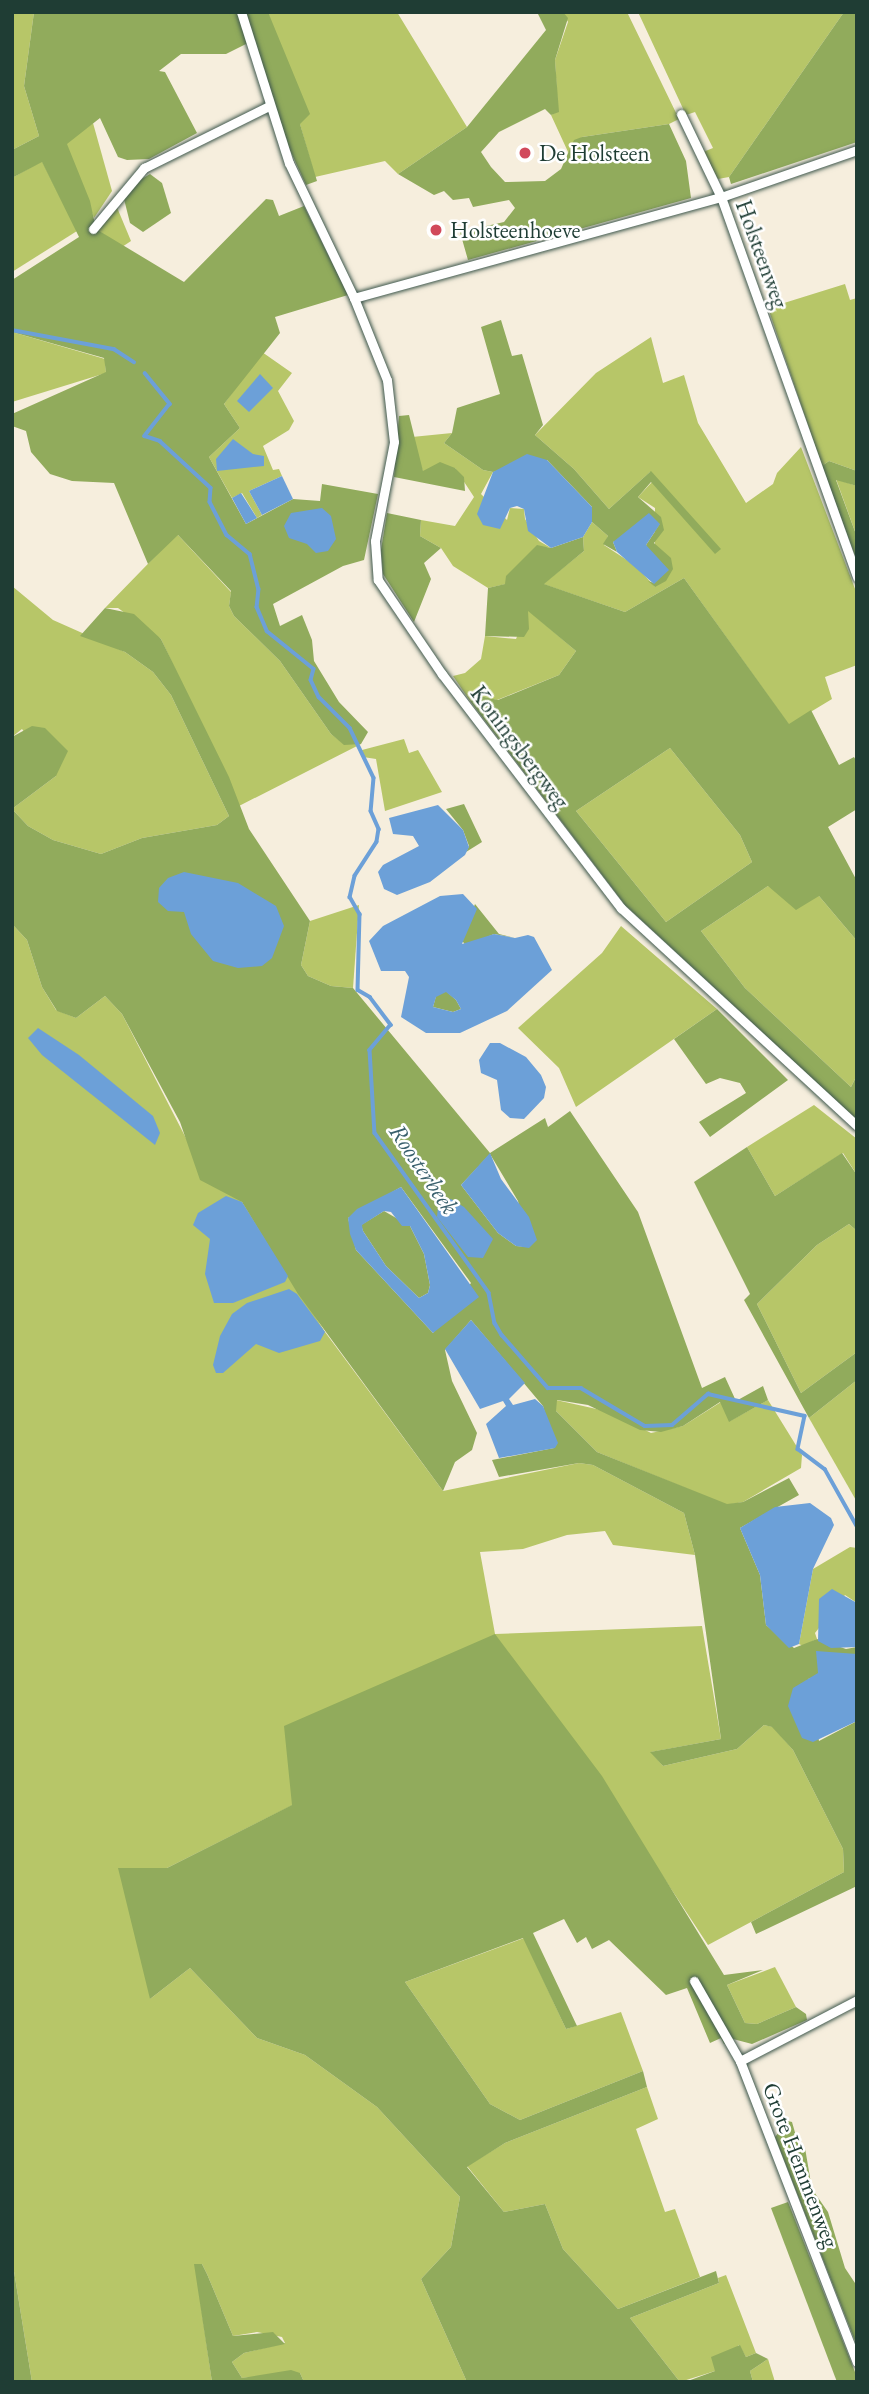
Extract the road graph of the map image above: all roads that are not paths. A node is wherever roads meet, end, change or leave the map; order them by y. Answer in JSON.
{"nodes":[{"id":1,"x":241,"y":12,"type":"edge"},
{"id":2,"x":269,"y":106,"type":"junction"},
{"id":3,"x":681,"y":114,"type":"dead end"},
{"id":4,"x":857,"y":150,"type":"edge"},
{"id":5,"x":721,"y":197,"type":"junction"},
{"id":6,"x":93,"y":229,"type":"dead end"},
{"id":7,"x":354,"y":298,"type":"junction"},
{"id":8,"x":857,"y":577,"type":"edge"},
{"id":9,"x":857,"y":1126,"type":"edge"},
{"id":10,"x":694,"y":1981,"type":"dead end"},
{"id":11,"x":857,"y":2000,"type":"edge"},
{"id":12,"x":740,"y":2061,"type":"junction"},
{"id":13,"x":857,"y":2362,"type":"edge"}],
"edges":[{"from":1,"to":2,"type":"street"},
{"from":2,"to":6,"type":"street"},
{"from":2,"to":7,"type":"street"},
{"from":3,"to":5,"type":"street"},
{"from":4,"to":5,"type":"street"},
{"from":5,"to":7,"type":"street","name":"Holsteenweg"},
{"from":5,"to":8,"type":"street","name":"Holsteenweg"},
{"from":7,"to":9,"type":"street","name":"Koningsbergweg"},
{"from":10,"to":12,"type":"street","name":"Grote Hemmenweg"},
{"from":11,"to":12,"type":"street"},
{"from":12,"to":13,"type":"street","name":"Grote Hemmenweg"}]}
